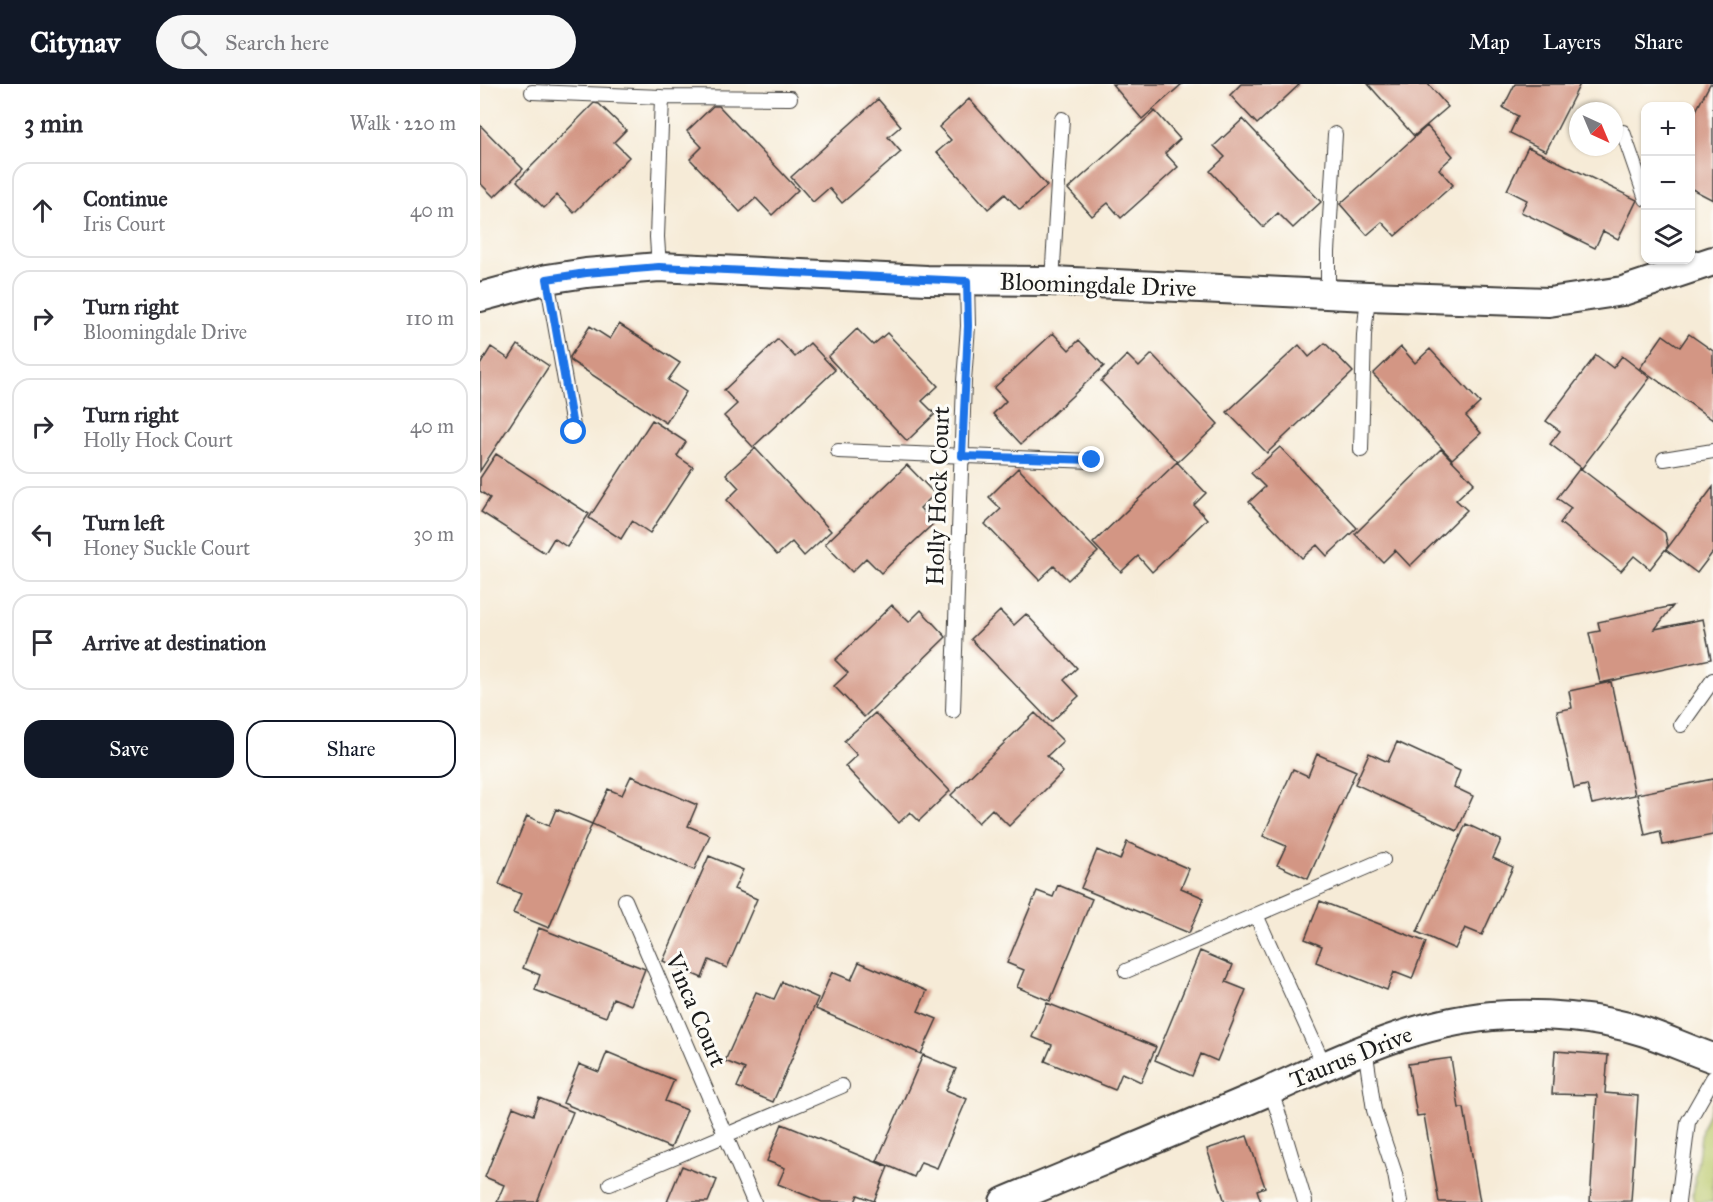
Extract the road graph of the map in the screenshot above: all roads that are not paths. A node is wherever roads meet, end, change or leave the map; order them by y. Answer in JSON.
{"nodes":[{"id":1,"x":532,"y":92,"type":"dead end"},
{"id":2,"x":662,"y":97,"type":"junction"},
{"id":3,"x":790,"y":98,"type":"dead end"},
{"id":4,"x":1062,"y":119,"type":"dead end"},
{"id":5,"x":1623,"y":132,"type":"dead end"},
{"id":6,"x":1335,"y":134,"type":"dead end"},
{"id":7,"x":1641,"y":184,"type":"edge"},
{"id":8,"x":1713,"y":261,"type":"edge"},
{"id":9,"x":659,"y":267,"type":"junction"},
{"id":10,"x":1668,"y":268,"type":"edge"},
{"id":11,"x":547,"y":279,"type":"junction"},
{"id":12,"x":967,"y":281,"type":"junction"},
{"id":13,"x":1052,"y":281,"type":"junction"},
{"id":14,"x":1328,"y":293,"type":"junction"},
{"id":15,"x":1368,"y":296,"type":"junction"},
{"id":16,"x":480,"y":297,"type":"edge"},
{"id":17,"x":574,"y":432,"type":"dead end"},
{"id":18,"x":1361,"y":450,"type":"dead end"},
{"id":19,"x":838,"y":451,"type":"dead end"},
{"id":20,"x":1713,"y":451,"type":"edge"},
{"id":21,"x":962,"y":456,"type":"junction"},
{"id":22,"x":1664,"y":459,"type":"dead end"},
{"id":23,"x":1092,"y":460,"type":"dead end"},
{"id":24,"x":1713,"y":680,"type":"edge"},
{"id":25,"x":953,"y":711,"type":"dead end"},
{"id":26,"x":1682,"y":725,"type":"dead end"},
{"id":27,"x":1383,"y":860,"type":"dead end"},
{"id":28,"x":625,"y":900,"type":"dead end"},
{"id":29,"x":1256,"y":915,"type":"junction"},
{"id":30,"x":1126,"y":971,"type":"dead end"},
{"id":31,"x":1365,"y":1048,"type":"junction"},
{"id":32,"x":1713,"y":1058,"type":"edge"},
{"id":33,"x":1324,"y":1065,"type":"junction"},
{"id":34,"x":1713,"y":1078,"type":"edge"},
{"id":35,"x":842,"y":1086,"type":"dead end"},
{"id":36,"x":1270,"y":1090,"type":"junction"},
{"id":37,"x":726,"y":1136,"type":"junction"},
{"id":38,"x":610,"y":1184,"type":"dead end"},
{"id":39,"x":754,"y":1202,"type":"edge"},
{"id":40,"x":1005,"y":1202,"type":"edge"},
{"id":41,"x":1305,"y":1202,"type":"edge"},
{"id":42,"x":1400,"y":1202,"type":"edge"},
{"id":43,"x":1678,"y":1202,"type":"edge"}],
"edges":[{"from":1,"to":2,"type":"lane"},
{"from":2,"to":3,"type":"lane"},
{"from":2,"to":9,"type":"lane"},
{"from":4,"to":13,"type":"lane"},
{"from":5,"to":7,"type":"lane"},
{"from":6,"to":14,"type":"lane"},
{"from":8,"to":10,"type":"street","name":"Bloomingdale Drive"},
{"from":9,"to":11,"type":"street","name":"Bloomingdale Drive"},
{"from":9,"to":12,"type":"street","name":"Bloomingdale Drive"},
{"from":10,"to":15,"type":"street","name":"Bloomingdale Drive"},
{"from":11,"to":16,"type":"street","name":"Bloomingdale Drive"},
{"from":11,"to":17,"type":"lane"},
{"from":12,"to":13,"type":"street","name":"Bloomingdale Drive"},
{"from":12,"to":21,"type":"lane","name":"Holly Hock Court"},
{"from":13,"to":14,"type":"street","name":"Bloomingdale Drive"},
{"from":14,"to":15,"type":"street","name":"Bloomingdale Drive"},
{"from":15,"to":18,"type":"lane"},
{"from":19,"to":21,"type":"lane"},
{"from":20,"to":22,"type":"lane"},
{"from":21,"to":23,"type":"lane"},
{"from":21,"to":25,"type":"lane","name":"Holly Hock Court"},
{"from":24,"to":26,"type":"lane"},
{"from":27,"to":29,"type":"lane"},
{"from":28,"to":37,"type":"lane","name":"Vinca Court"},
{"from":29,"to":30,"type":"lane"},
{"from":29,"to":33,"type":"lane"},
{"from":31,"to":32,"type":"street","name":"Taurus Drive"},
{"from":31,"to":33,"type":"street","name":"Taurus Drive"},
{"from":31,"to":42,"type":"lane"},
{"from":33,"to":36,"type":"street","name":"Taurus Drive"},
{"from":34,"to":43,"type":"lane"},
{"from":35,"to":37,"type":"lane"},
{"from":36,"to":40,"type":"street","name":"Taurus Drive"},
{"from":36,"to":41,"type":"lane"},
{"from":37,"to":38,"type":"lane"},
{"from":37,"to":39,"type":"lane","name":"Vinca Court"}]}
